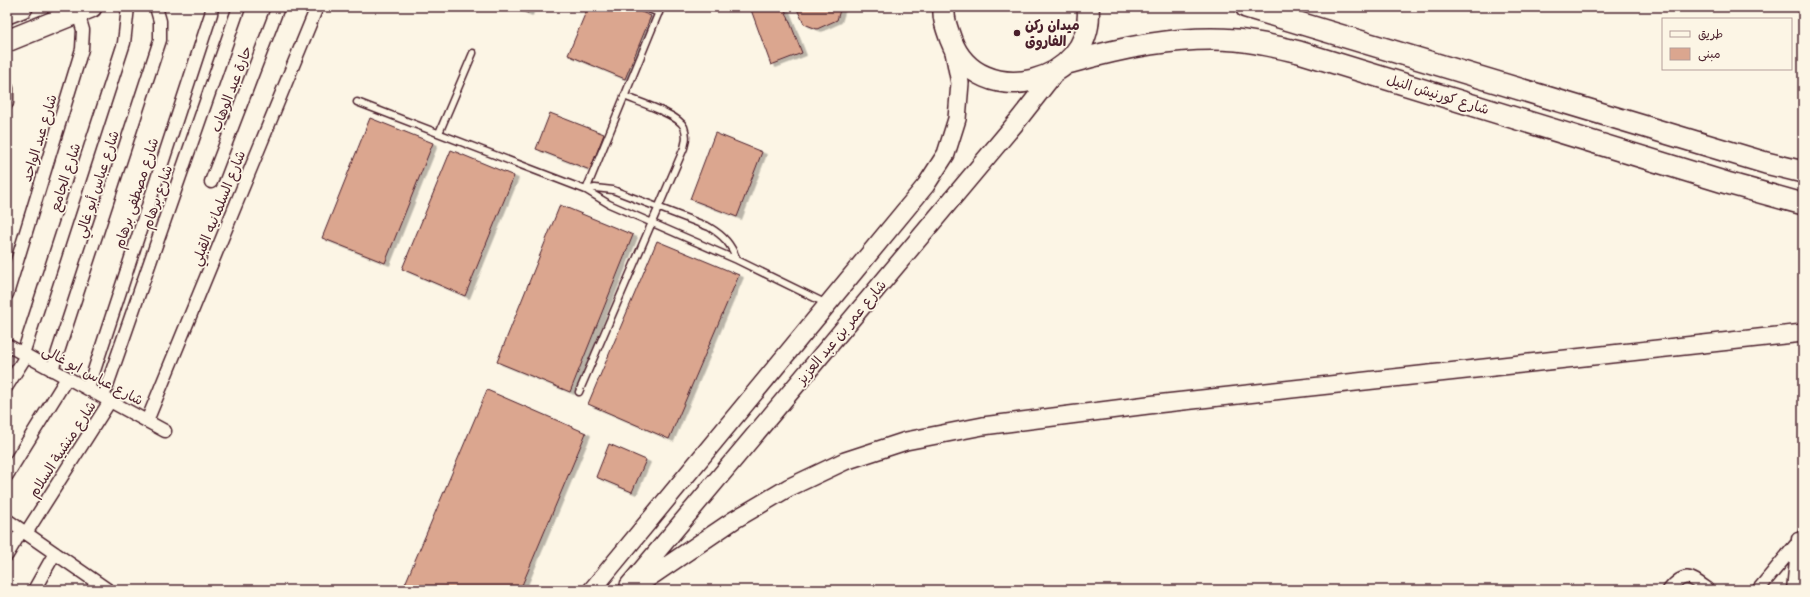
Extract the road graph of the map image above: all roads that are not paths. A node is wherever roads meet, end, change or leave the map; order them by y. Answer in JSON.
{"nodes":[{"id":1,"x":22,"y":7,"type":"edge"},
{"id":2,"x":128,"y":7,"type":"edge"},
{"id":3,"x":156,"y":7,"type":"edge"},
{"id":4,"x":212,"y":7,"type":"edge"},
{"id":5,"x":239,"y":7,"type":"edge"},
{"id":6,"x":278,"y":7,"type":"edge"},
{"id":7,"x":316,"y":7,"type":"edge"},
{"id":8,"x":644,"y":7,"type":"edge"},
{"id":9,"x":931,"y":7,"type":"edge"},
{"id":10,"x":1088,"y":7,"type":"edge"},
{"id":11,"x":1246,"y":7,"type":"edge"},
{"id":12,"x":84,"y":10,"type":"edge"},
{"id":13,"x":660,"y":10,"type":"edge"},
{"id":14,"x":7,"y":13,"type":"edge"},
{"id":15,"x":945,"y":16,"type":"edge"},
{"id":16,"x":7,"y":41,"type":"edge"},
{"id":17,"x":953,"y":47,"type":"junction"},
{"id":18,"x":474,"y":53,"type":"dead end"},
{"id":19,"x":1061,"y":68,"type":"junction"},
{"id":20,"x":7,"y":88,"type":"edge"},
{"id":21,"x":624,"y":96,"type":"junction"},
{"id":22,"x":357,"y":102,"type":"dead end"},
{"id":23,"x":7,"y":103,"type":"edge"},
{"id":24,"x":439,"y":133,"type":"junction"},
{"id":25,"x":1803,"y":172,"type":"edge"},
{"id":26,"x":211,"y":182,"type":"dead end"},
{"id":27,"x":586,"y":190,"type":"junction"},
{"id":28,"x":1803,"y":204,"type":"edge"},
{"id":29,"x":659,"y":208,"type":"junction"},
{"id":30,"x":652,"y":224,"type":"junction"},
{"id":31,"x":737,"y":260,"type":"junction"},
{"id":32,"x":7,"y":294,"type":"edge"},
{"id":33,"x":828,"y":304,"type":"junction"},
{"id":34,"x":1803,"y":333,"type":"edge"},
{"id":35,"x":7,"y":345,"type":"edge"},
{"id":36,"x":24,"y":355,"type":"junction"},
{"id":37,"x":52,"y":370,"type":"junction"},
{"id":38,"x":67,"y":378,"type":"junction"},
{"id":39,"x":7,"y":386,"type":"edge"},
{"id":40,"x":88,"y":389,"type":"junction"},
{"id":41,"x":579,"y":392,"type":"dead end"},
{"id":42,"x":107,"y":399,"type":"junction"},
{"id":43,"x":147,"y":421,"type":"junction"},
{"id":44,"x":165,"y":431,"type":"dead end"},
{"id":45,"x":7,"y":475,"type":"edge"},
{"id":46,"x":7,"y":520,"type":"edge"},
{"id":47,"x":24,"y":532,"type":"junction"},
{"id":48,"x":1801,"y":537,"type":"edge"},
{"id":49,"x":55,"y":553,"type":"junction"},
{"id":50,"x":7,"y":555,"type":"edge"},
{"id":51,"x":34,"y":590,"type":"edge"},
{"id":52,"x":108,"y":590,"type":"edge"},
{"id":53,"x":592,"y":590,"type":"edge"},
{"id":54,"x":625,"y":590,"type":"edge"},
{"id":55,"x":631,"y":590,"type":"edge"},
{"id":56,"x":1669,"y":590,"type":"edge"},
{"id":57,"x":1709,"y":590,"type":"edge"},
{"id":58,"x":1758,"y":590,"type":"edge"},
{"id":59,"x":1793,"y":590,"type":"edge"}],
"edges":[{"from":1,"to":14,"type":"highway"},
{"from":2,"to":36,"type":"street","name":"شارع الجامع"},
{"from":3,"to":37,"type":"street","name":"شارع عباس أبو غالي"},
{"from":4,"to":40,"type":"street","name":"شارع مصطفى برهام"},
{"from":5,"to":42,"type":"street","name":"شارع برهام"},
{"from":6,"to":26,"type":"street","name":"حارة عبد الوهاب"},
{"from":7,"to":43,"type":"street","name":"شارع السلمانيه القبلي"},
{"from":8,"to":13,"type":"lane"},
{"from":9,"to":15,"type":"highway"},
{"from":10,"to":19,"type":"highway"},
{"from":11,"to":25,"type":"highway","name":"شارع كورنيش النيل"},
{"from":12,"to":16,"type":"highway"},
{"from":12,"to":32,"type":"street","name":"شارع عبد الواحد"},
{"from":13,"to":21,"type":"lane"},
{"from":15,"to":17,"type":"highway"},
{"from":17,"to":19,"type":"highway"},
{"from":17,"to":33,"type":"main road","name":"شارع عمر بن عبد العزيز"},
{"from":18,"to":24,"type":"lane"},
{"from":19,"to":28,"type":"highway","name":"شارع كورنيش النيل"},
{"from":19,"to":54,"type":"main road","name":"شارع عمر بن عبد العزيز"},
{"from":20,"to":23,"type":"street"},
{"from":21,"to":27,"type":"lane"},
{"from":21,"to":29,"type":"lane"},
{"from":22,"to":24,"type":"lane"},
{"from":24,"to":27,"type":"lane"},
{"from":27,"to":29,"type":"lane"},
{"from":27,"to":30,"type":"lane"},
{"from":29,"to":30,"type":"lane"},
{"from":29,"to":31,"type":"lane"},
{"from":30,"to":31,"type":"lane"},
{"from":30,"to":41,"type":"lane"},
{"from":31,"to":33,"type":"lane"},
{"from":33,"to":53,"type":"main road","name":"شارع عمر بن عبد العزيز"},
{"from":34,"to":55,"type":"main road"},
{"from":35,"to":36,"type":"street","name":"شارع عباس ابو غالى"},
{"from":36,"to":37,"type":"street","name":"شارع عباس ابو غالى"},
{"from":36,"to":39,"type":"street","name":"شارع الجامع"},
{"from":37,"to":38,"type":"street","name":"شارع عباس ابو غالى"},
{"from":38,"to":40,"type":"street","name":"شارع عباس ابو غالى"},
{"from":38,"to":45,"type":"street"},
{"from":40,"to":42,"type":"street","name":"شارع عباس ابو غالى"},
{"from":42,"to":43,"type":"street","name":"شارع عباس ابو غالى"},
{"from":42,"to":47,"type":"street","name":"شارع منشية السلام"},
{"from":43,"to":44,"type":"street","name":"شارع عباس ابو غالى"},
{"from":46,"to":47,"type":"street"},
{"from":47,"to":49,"type":"street"},
{"from":47,"to":50,"type":"street","name":"شارع منشية السلام"},
{"from":48,"to":58,"type":"street"},
{"from":48,"to":59,"type":"street"},
{"from":49,"to":51,"type":"street"},
{"from":49,"to":52,"type":"street"},
{"from":56,"to":57,"type":"street"}]}
